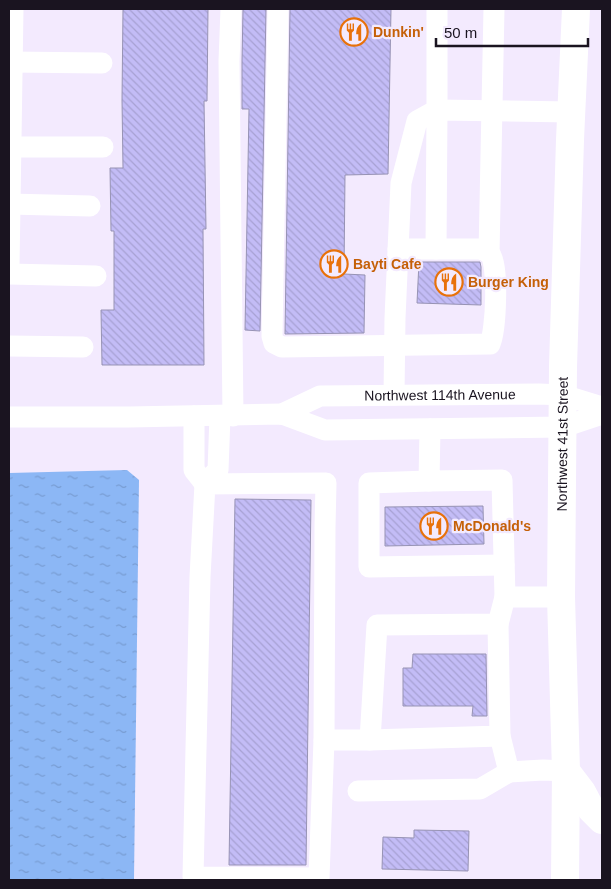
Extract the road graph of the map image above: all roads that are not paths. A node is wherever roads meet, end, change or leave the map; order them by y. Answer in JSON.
{"nodes":[{"id":1,"x":13,"y":9,"type":"edge"},
{"id":2,"x":231,"y":9,"type":"edge"},
{"id":3,"x":278,"y":9,"type":"edge"},
{"id":4,"x":437,"y":9,"type":"edge"},
{"id":5,"x":494,"y":9,"type":"edge"},
{"id":6,"x":576,"y":9,"type":"edge"},
{"id":7,"x":10,"y":62,"type":"edge"},
{"id":8,"x":102,"y":63,"type":"dead end"},
{"id":9,"x":437,"y":110,"type":"junction"},
{"id":10,"x":492,"y":110,"type":"junction"},
{"id":11,"x":571,"y":112,"type":"junction"},
{"id":12,"x":11,"y":147,"type":"junction"},
{"id":13,"x":103,"y":147,"type":"dead end"},
{"id":14,"x":9,"y":204,"type":"edge"},
{"id":15,"x":90,"y":206,"type":"dead end"},
{"id":16,"x":398,"y":249,"type":"junction"},
{"id":17,"x":436,"y":249,"type":"junction"},
{"id":18,"x":489,"y":253,"type":"junction"},
{"id":19,"x":9,"y":268,"type":"edge"},
{"id":20,"x":9,"y":274,"type":"edge"},
{"id":21,"x":96,"y":276,"type":"dead end"},
{"id":22,"x":9,"y":346,"type":"edge"},
{"id":23,"x":395,"y":346,"type":"junction"},
{"id":24,"x":83,"y":347,"type":"dead end"},
{"id":25,"x":394,"y":395,"type":"junction"},
{"id":26,"x":563,"y":395,"type":"junction"},
{"id":27,"x":602,"y":407,"type":"edge"},
{"id":28,"x":282,"y":414,"type":"junction"},
{"id":29,"x":602,"y":414,"type":"edge"},
{"id":30,"x":194,"y":416,"type":"junction"},
{"id":31,"x":226,"y":416,"type":"junction"},
{"id":32,"x":9,"y":417,"type":"edge"},
{"id":33,"x":563,"y":427,"type":"junction"},
{"id":34,"x":430,"y":429,"type":"junction"},
{"id":35,"x":429,"y":481,"type":"junction"},
{"id":36,"x":206,"y":484,"type":"junction"},
{"id":37,"x":504,"y":565,"type":"junction"},
{"id":38,"x":561,"y":596,"type":"junction"},
{"id":39,"x":505,"y":597,"type":"junction"},
{"id":40,"x":498,"y":624,"type":"junction"},
{"id":41,"x":500,"y":736,"type":"junction"},
{"id":42,"x":324,"y":740,"type":"junction"},
{"id":43,"x":370,"y":740,"type":"junction"},
{"id":44,"x":566,"y":771,"type":"junction"},
{"id":45,"x":509,"y":772,"type":"junction"},
{"id":46,"x":358,"y":791,"type":"dead end"},
{"id":47,"x":602,"y":820,"type":"edge"},
{"id":48,"x":565,"y":880,"type":"edge"}],
"edges":[{"from":1,"to":7,"type":"street"},
{"from":2,"to":31,"type":"street"},
{"from":3,"to":23,"type":"street"},
{"from":4,"to":9,"type":"street"},
{"from":5,"to":10,"type":"street"},
{"from":6,"to":11,"type":"main road","name":"Northwest 41st Street"},
{"from":7,"to":8,"type":"street"},
{"from":7,"to":12,"type":"street"},
{"from":9,"to":10,"type":"street"},
{"from":9,"to":16,"type":"street"},
{"from":9,"to":17,"type":"street"},
{"from":10,"to":11,"type":"street"},
{"from":10,"to":18,"type":"street"},
{"from":11,"to":26,"type":"main road","name":"Northwest 41st Street"},
{"from":12,"to":13,"type":"street"},
{"from":12,"to":14,"type":"street"},
{"from":14,"to":15,"type":"street"},
{"from":14,"to":19,"type":"street"},
{"from":16,"to":17,"type":"street"},
{"from":16,"to":23,"type":"street"},
{"from":17,"to":18,"type":"street"},
{"from":18,"to":23,"type":"street"},
{"from":20,"to":21,"type":"street"},
{"from":22,"to":24,"type":"street"},
{"from":23,"to":25,"type":"street"},
{"from":25,"to":26,"type":"street","name":"Northwest 114th Avenue"},
{"from":25,"to":28,"type":"street","name":"Northwest 114th Avenue"},
{"from":26,"to":27,"type":"street","name":"Northwest 114th Avenue"},
{"from":26,"to":33,"type":"main road","name":"Northwest 41st Street"},
{"from":28,"to":31,"type":"street","name":"Northwest 114th Avenue"},
{"from":28,"to":34,"type":"street","name":"Northwest 114th Avenue"},
{"from":29,"to":33,"type":"street","name":"Northwest 114th Avenue"},
{"from":30,"to":31,"type":"street","name":"Northwest 114th Avenue"},
{"from":30,"to":32,"type":"street","name":"Northwest 114th Avenue"},
{"from":30,"to":36,"type":"street"},
{"from":31,"to":36,"type":"street"},
{"from":33,"to":34,"type":"street","name":"Northwest 114th Avenue"},
{"from":33,"to":38,"type":"main road","name":"Northwest 41st Street"},
{"from":34,"to":35,"type":"street"},
{"from":35,"to":37,"type":"street"},
{"from":35,"to":37,"type":"street"},
{"from":36,"to":42,"type":"street"},
{"from":36,"to":42,"type":"street"},
{"from":37,"to":39,"type":"street"},
{"from":38,"to":39,"type":"street"},
{"from":38,"to":44,"type":"main road","name":"Northwest 41st Street"},
{"from":39,"to":40,"type":"street"},
{"from":40,"to":41,"type":"street"},
{"from":40,"to":43,"type":"street"},
{"from":41,"to":43,"type":"street"},
{"from":41,"to":45,"type":"street"},
{"from":42,"to":43,"type":"street"},
{"from":44,"to":45,"type":"street"},
{"from":44,"to":47,"type":"main road"},
{"from":44,"to":48,"type":"main road","name":"Northwest 41st Street"},
{"from":45,"to":46,"type":"street"}]}
